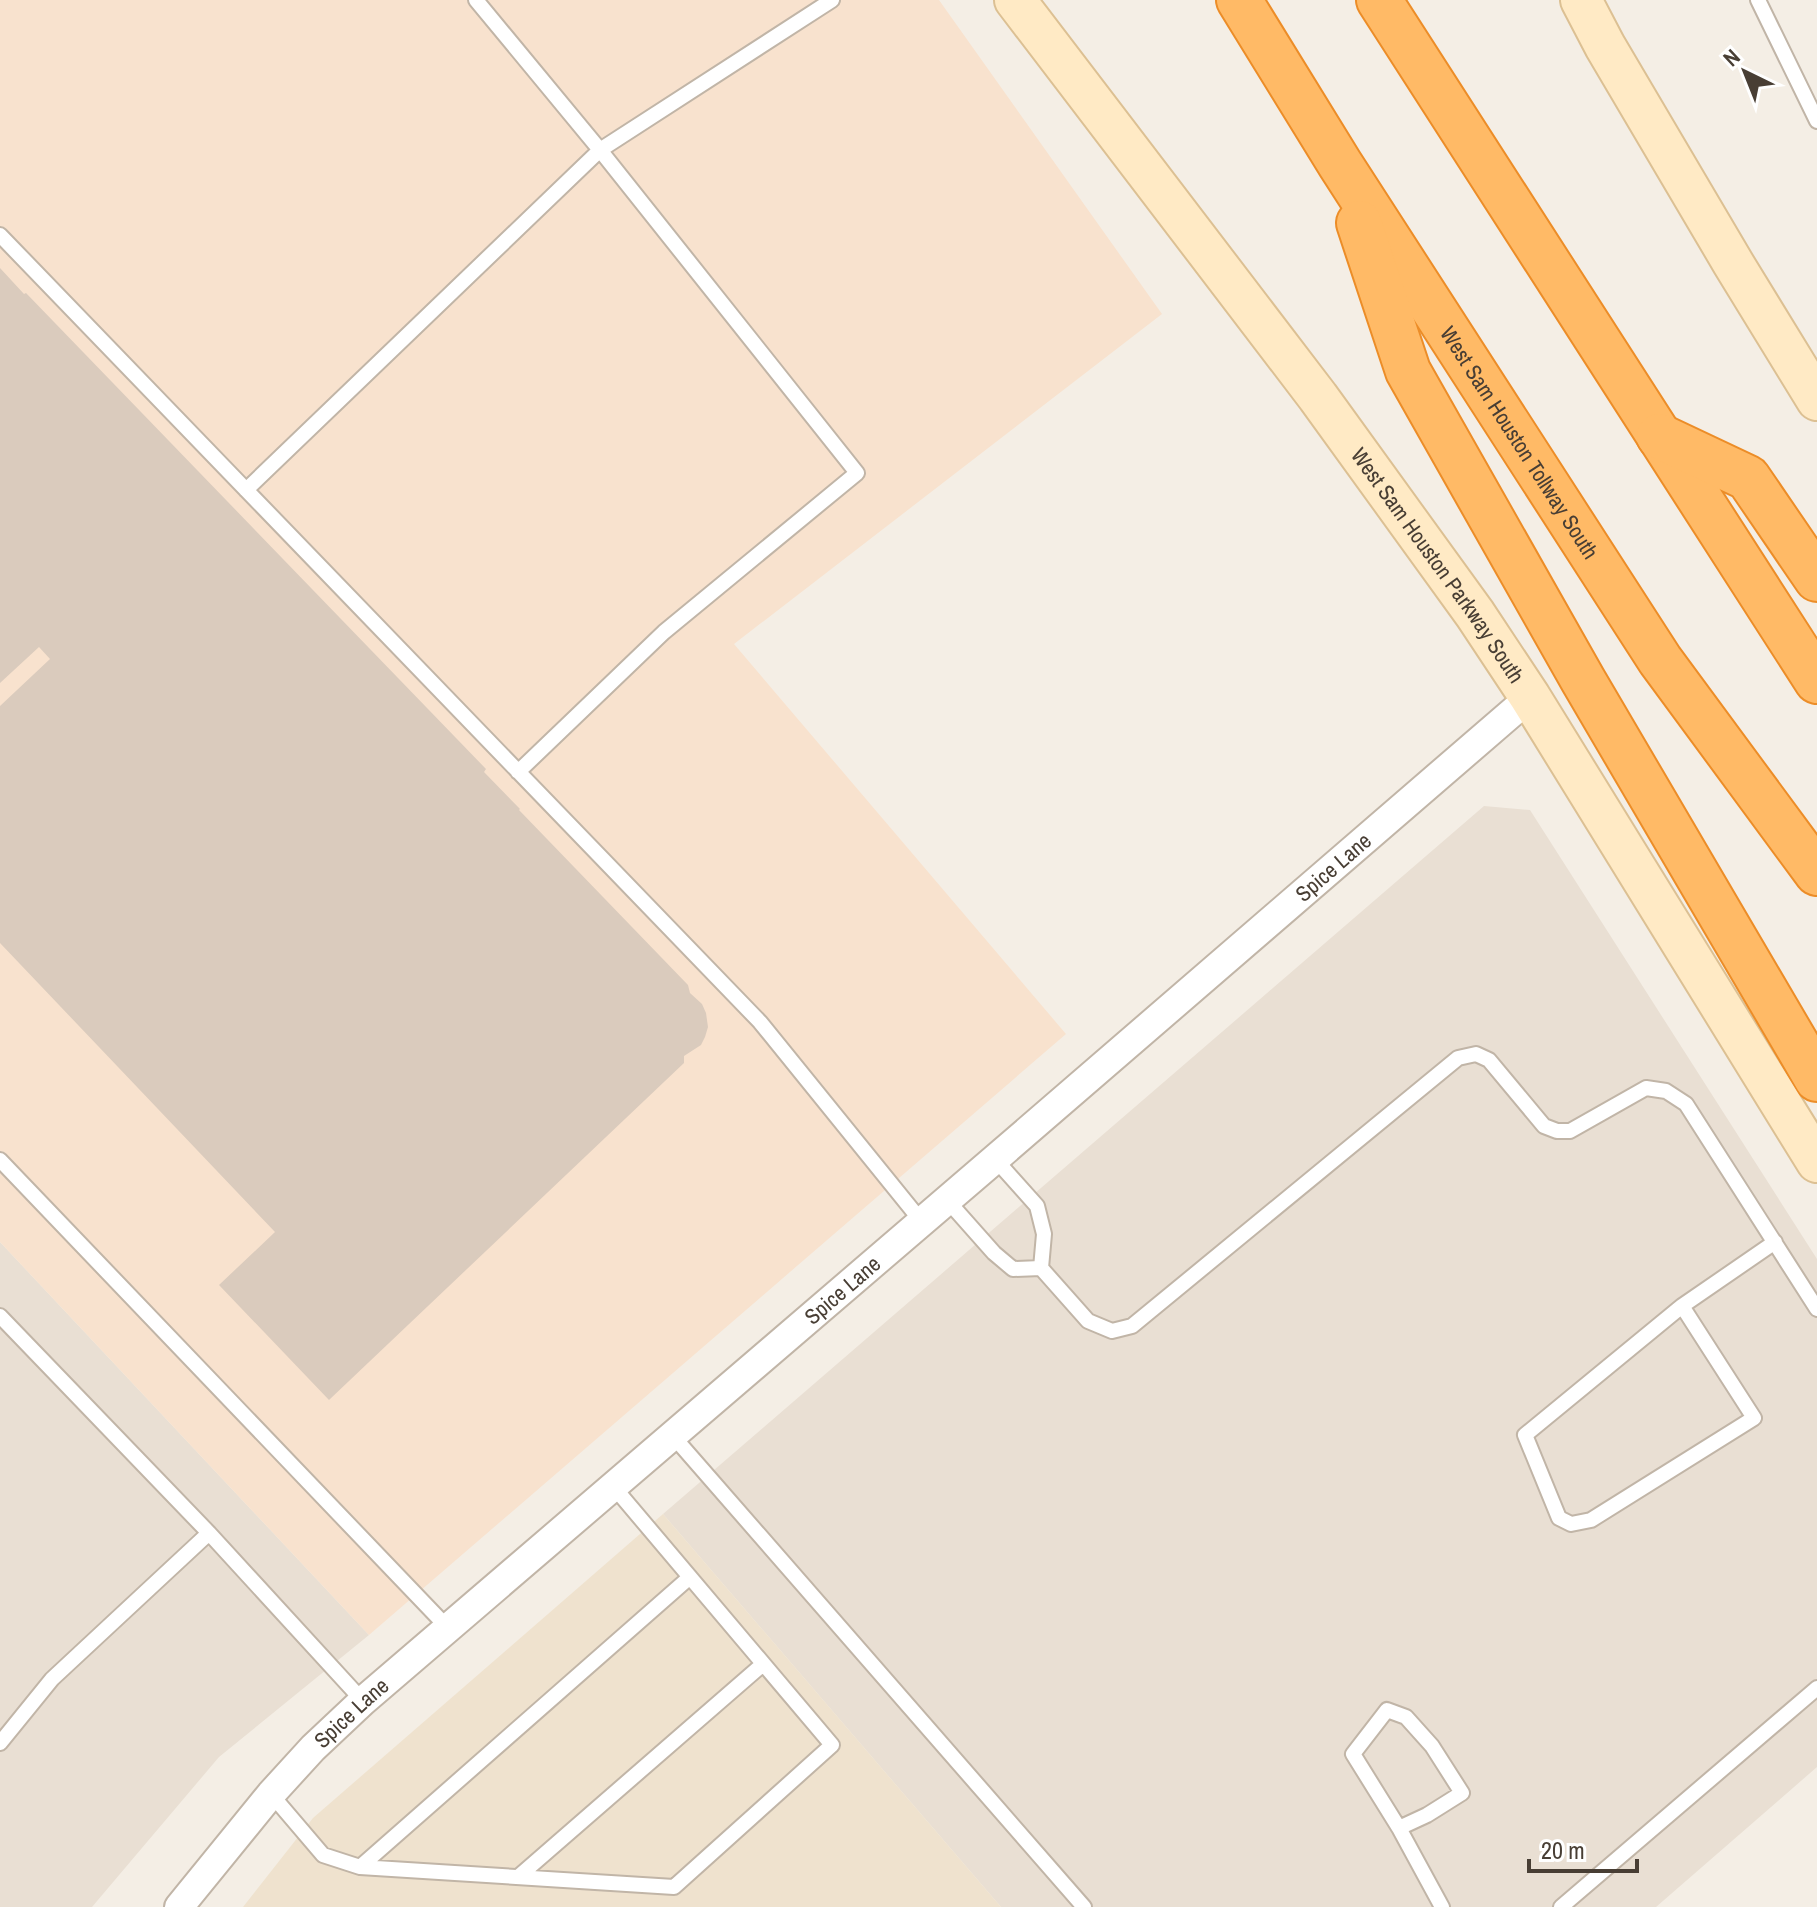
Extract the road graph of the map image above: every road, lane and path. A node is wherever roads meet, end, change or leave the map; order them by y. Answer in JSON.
{"nodes":[{"id":1,"x":476,"y":0,"type":"edge"},
{"id":2,"x":832,"y":0,"type":"edge"},
{"id":3,"x":1015,"y":0,"type":"edge"},
{"id":4,"x":1239,"y":0,"type":"edge"},
{"id":5,"x":1379,"y":0,"type":"edge"},
{"id":6,"x":1581,"y":0,"type":"edge"},
{"id":7,"x":1761,"y":1,"type":"edge"},
{"id":8,"x":1812,"y":99,"type":"edge"},
{"id":9,"x":1817,"y":121,"type":"edge"},
{"id":10,"x":600,"y":150,"type":"junction"},
{"id":11,"x":1340,"y":164,"type":"junction"},
{"id":12,"x":0,"y":235,"type":"edge"},
{"id":13,"x":1817,"y":400,"type":"edge"},
{"id":14,"x":1659,"y":436,"type":"junction"},
{"id":15,"x":246,"y":490,"type":"junction"},
{"id":16,"x":1817,"y":579,"type":"edge"},
{"id":17,"x":1817,"y":681,"type":"edge"},
{"id":18,"x":1530,"y":697,"type":"junction"},
{"id":19,"x":518,"y":772,"type":"junction"},
{"id":20,"x":1817,"y":873,"type":"edge"},
{"id":21,"x":1817,"y":1079,"type":"edge"},
{"id":22,"x":995,"y":1159,"type":"junction"},
{"id":23,"x":0,"y":1160,"type":"edge"},
{"id":24,"x":1817,"y":1162,"type":"edge"},
{"id":25,"x":947,"y":1200,"type":"junction"},
{"id":26,"x":922,"y":1222,"type":"junction"},
{"id":27,"x":1775,"y":1242,"type":"junction"},
{"id":28,"x":1041,"y":1268,"type":"junction"},
{"id":29,"x":1682,"y":1306,"type":"junction"},
{"id":30,"x":1817,"y":1309,"type":"edge"},
{"id":31,"x":0,"y":1316,"type":"edge"},
{"id":32,"x":673,"y":1436,"type":"junction"},
{"id":33,"x":613,"y":1486,"type":"junction"},
{"id":34,"x":209,"y":1533,"type":"junction"},
{"id":35,"x":690,"y":1577,"type":"junction"},
{"id":36,"x":448,"y":1628,"type":"junction"},
{"id":37,"x":763,"y":1664,"type":"junction"},
{"id":38,"x":1817,"y":1688,"type":"edge"},
{"id":39,"x":363,"y":1701,"type":"junction"},
{"id":40,"x":0,"y":1743,"type":"edge"},
{"id":41,"x":271,"y":1794,"type":"junction"},
{"id":42,"x":1399,"y":1828,"type":"junction"},
{"id":43,"x":360,"y":1867,"type":"junction"},
{"id":44,"x":518,"y":1877,"type":"junction"},
{"id":45,"x":179,"y":1907,"type":"edge"},
{"id":46,"x":1084,"y":1907,"type":"edge"},
{"id":47,"x":1442,"y":1907,"type":"edge"},
{"id":48,"x":1561,"y":1907,"type":"edge"}],
"edges":[{"from":1,"to":10,"type":"lane"},
{"from":2,"to":10,"type":"lane"},
{"from":3,"to":18,"type":"main road","name":"West Sam Houston Parkway South"},
{"from":4,"to":11,"type":"highway","name":"West Sam Houston Tollway South"},
{"from":5,"to":14,"type":"highway"},
{"from":6,"to":13,"type":"main road"},
{"from":7,"to":8,"type":"lane"},
{"from":8,"to":9,"type":"lane"},
{"from":10,"to":15,"type":"lane"},
{"from":10,"to":19,"type":"lane"},
{"from":11,"to":20,"type":"highway","name":"West Sam Houston Tollway South"},
{"from":11,"to":21,"type":"highway"},
{"from":12,"to":15,"type":"lane"},
{"from":14,"to":16,"type":"highway"},
{"from":14,"to":17,"type":"highway"},
{"from":15,"to":19,"type":"lane"},
{"from":18,"to":22,"type":"street","name":"Spice Lane"},
{"from":18,"to":24,"type":"main road","name":"West Sam Houston Parkway South"},
{"from":19,"to":26,"type":"lane"},
{"from":22,"to":25,"type":"street","name":"Spice Lane"},
{"from":22,"to":28,"type":"lane"},
{"from":23,"to":36,"type":"lane"},
{"from":25,"to":26,"type":"street","name":"Spice Lane"},
{"from":25,"to":28,"type":"lane"},
{"from":26,"to":32,"type":"street","name":"Spice Lane"},
{"from":27,"to":28,"type":"lane"},
{"from":27,"to":29,"type":"lane"},
{"from":27,"to":30,"type":"lane"},
{"from":29,"to":29,"type":"lane"},
{"from":31,"to":34,"type":"lane"},
{"from":32,"to":33,"type":"street","name":"Spice Lane"},
{"from":32,"to":46,"type":"lane"},
{"from":33,"to":35,"type":"lane"},
{"from":33,"to":36,"type":"street","name":"Spice Lane"},
{"from":34,"to":39,"type":"lane"},
{"from":34,"to":40,"type":"lane"},
{"from":35,"to":37,"type":"lane"},
{"from":35,"to":43,"type":"lane"},
{"from":36,"to":39,"type":"street","name":"Spice Lane"},
{"from":37,"to":44,"type":"lane"},
{"from":37,"to":44,"type":"lane"},
{"from":38,"to":48,"type":"lane"},
{"from":39,"to":41,"type":"street","name":"Spice Lane"},
{"from":41,"to":43,"type":"lane"},
{"from":41,"to":45,"type":"street","name":"Spice Lane"},
{"from":42,"to":42,"type":"lane"},
{"from":42,"to":47,"type":"lane"},
{"from":43,"to":44,"type":"lane"}]}
